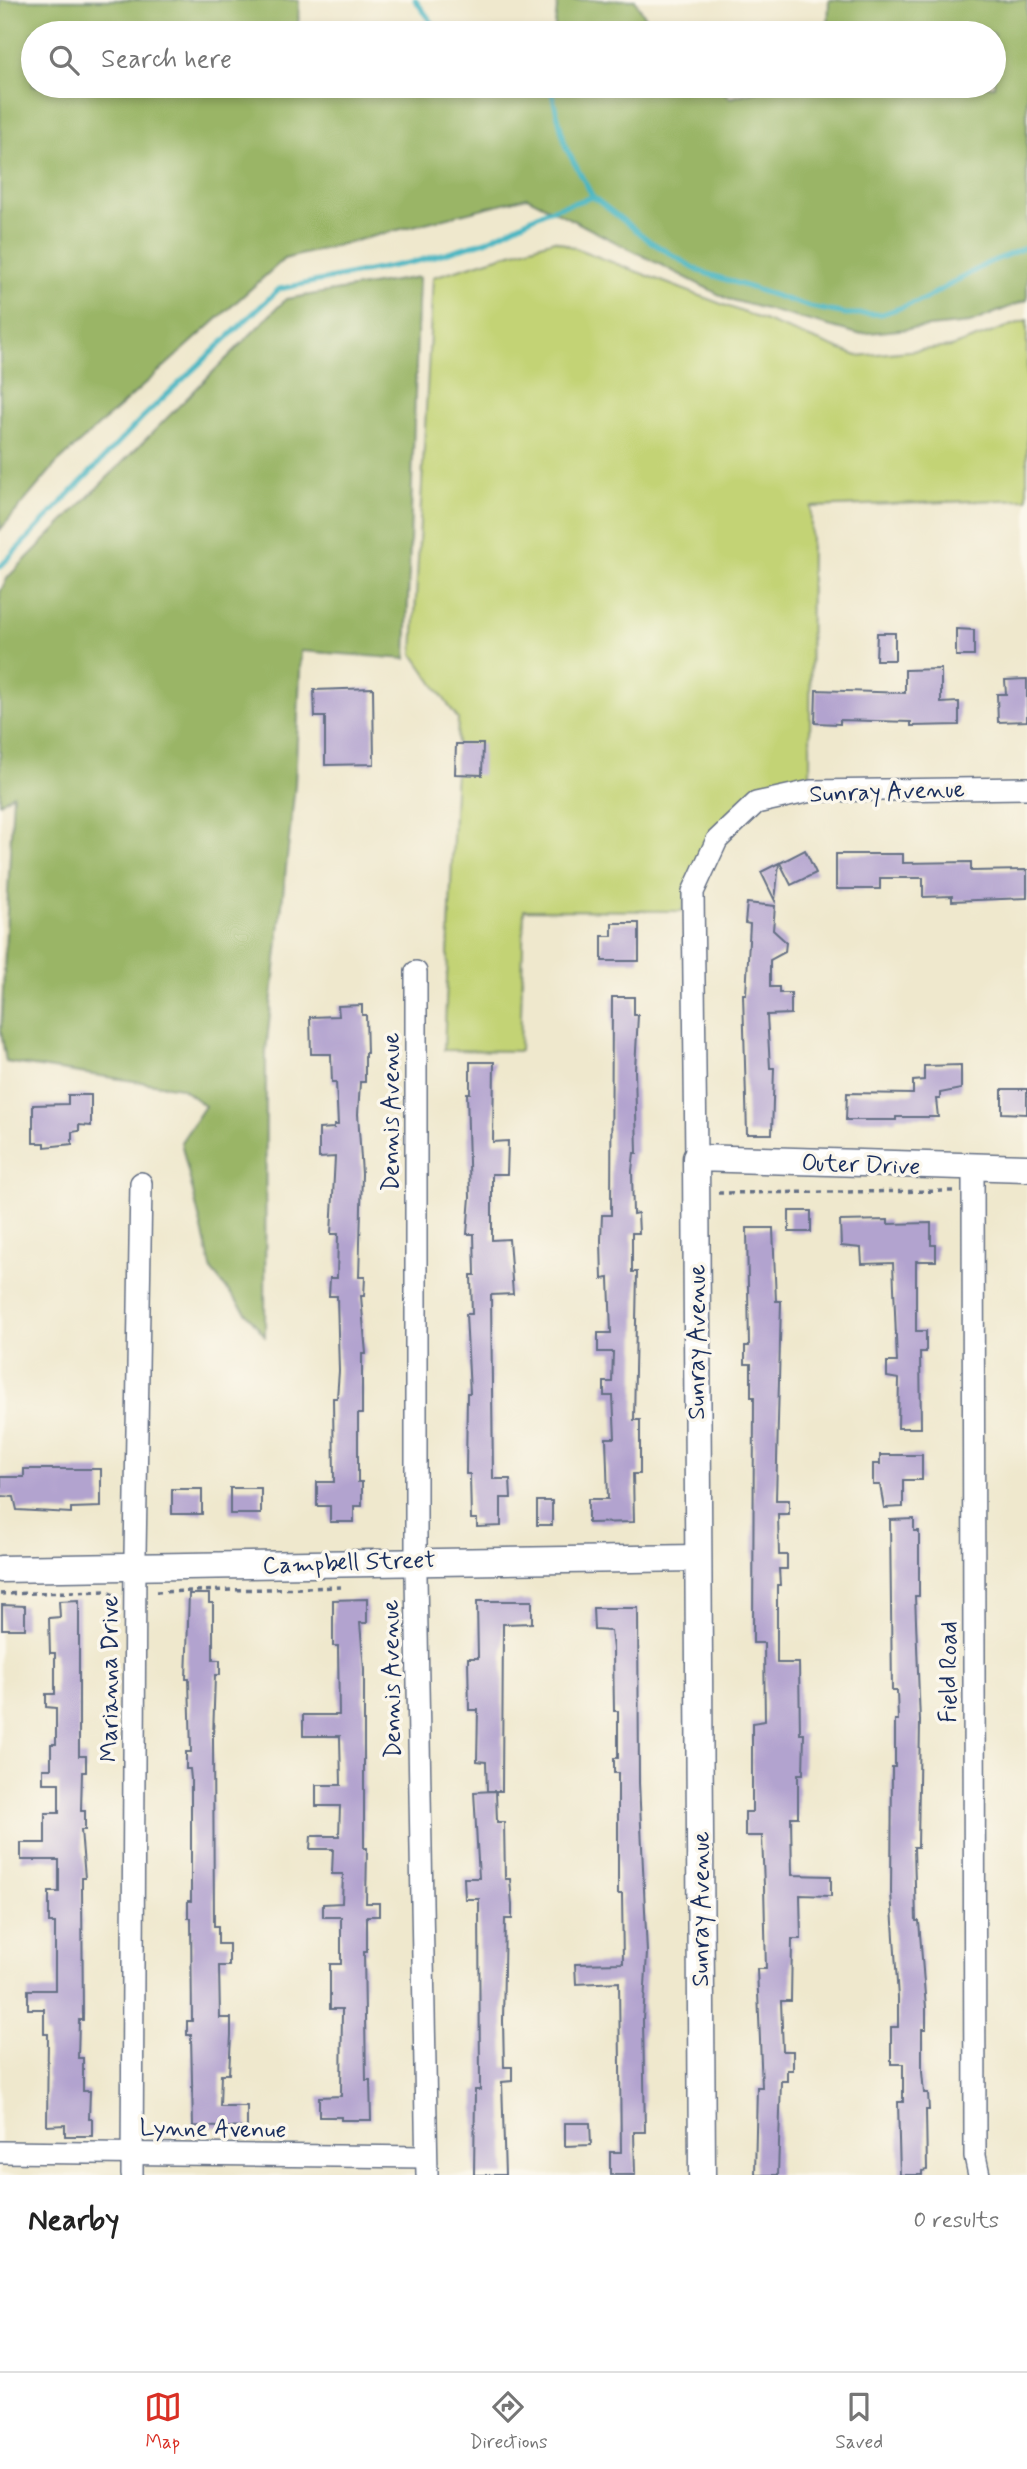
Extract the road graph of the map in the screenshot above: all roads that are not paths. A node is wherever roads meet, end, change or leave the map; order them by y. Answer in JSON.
{"nodes":[{"id":1,"x":1027,"y":788,"type":"edge"},
{"id":2,"x":416,"y":972,"type":"dead end"},
{"id":3,"x":695,"y":1158,"type":"junction"},
{"id":4,"x":1027,"y":1168,"type":"edge"},
{"id":5,"x":973,"y":1169,"type":"junction"},
{"id":6,"x":141,"y":1183,"type":"dead end"},
{"id":7,"x":697,"y":1558,"type":"junction"},
{"id":8,"x":416,"y":1560,"type":"junction"},
{"id":9,"x":0,"y":1569,"type":"edge"},
{"id":10,"x":136,"y":1569,"type":"junction"},
{"id":11,"x":0,"y":2151,"type":"edge"},
{"id":12,"x":132,"y":2153,"type":"junction"},
{"id":13,"x":426,"y":2166,"type":"edge"},
{"id":14,"x":132,"y":2175,"type":"edge"},
{"id":15,"x":702,"y":2175,"type":"edge"},
{"id":16,"x":979,"y":2175,"type":"edge"}],
"edges":[{"from":1,"to":3,"type":"street","name":"Sunray Avenue"},
{"from":2,"to":8,"type":"street","name":"Dennis Avenue"},
{"from":3,"to":5,"type":"street","name":"Outer Drive"},
{"from":3,"to":7,"type":"street","name":"Sunray Avenue"},
{"from":4,"to":5,"type":"street","name":"Outer Drive"},
{"from":5,"to":16,"type":"street","name":"Field Road"},
{"from":6,"to":10,"type":"street","name":"Marianna Drive"},
{"from":7,"to":8,"type":"street","name":"Campbell Street"},
{"from":7,"to":15,"type":"street","name":"Sunray Avenue"},
{"from":8,"to":10,"type":"street","name":"Campbell Street"},
{"from":8,"to":13,"type":"street","name":"Dennis Avenue"},
{"from":9,"to":10,"type":"street","name":"Campbell Street"},
{"from":10,"to":12,"type":"street","name":"Marianna Drive"},
{"from":11,"to":12,"type":"street","name":"Lynne Avenue"},
{"from":12,"to":13,"type":"street","name":"Lynne Avenue"},
{"from":12,"to":14,"type":"street","name":"Marianna Drive"}]}
